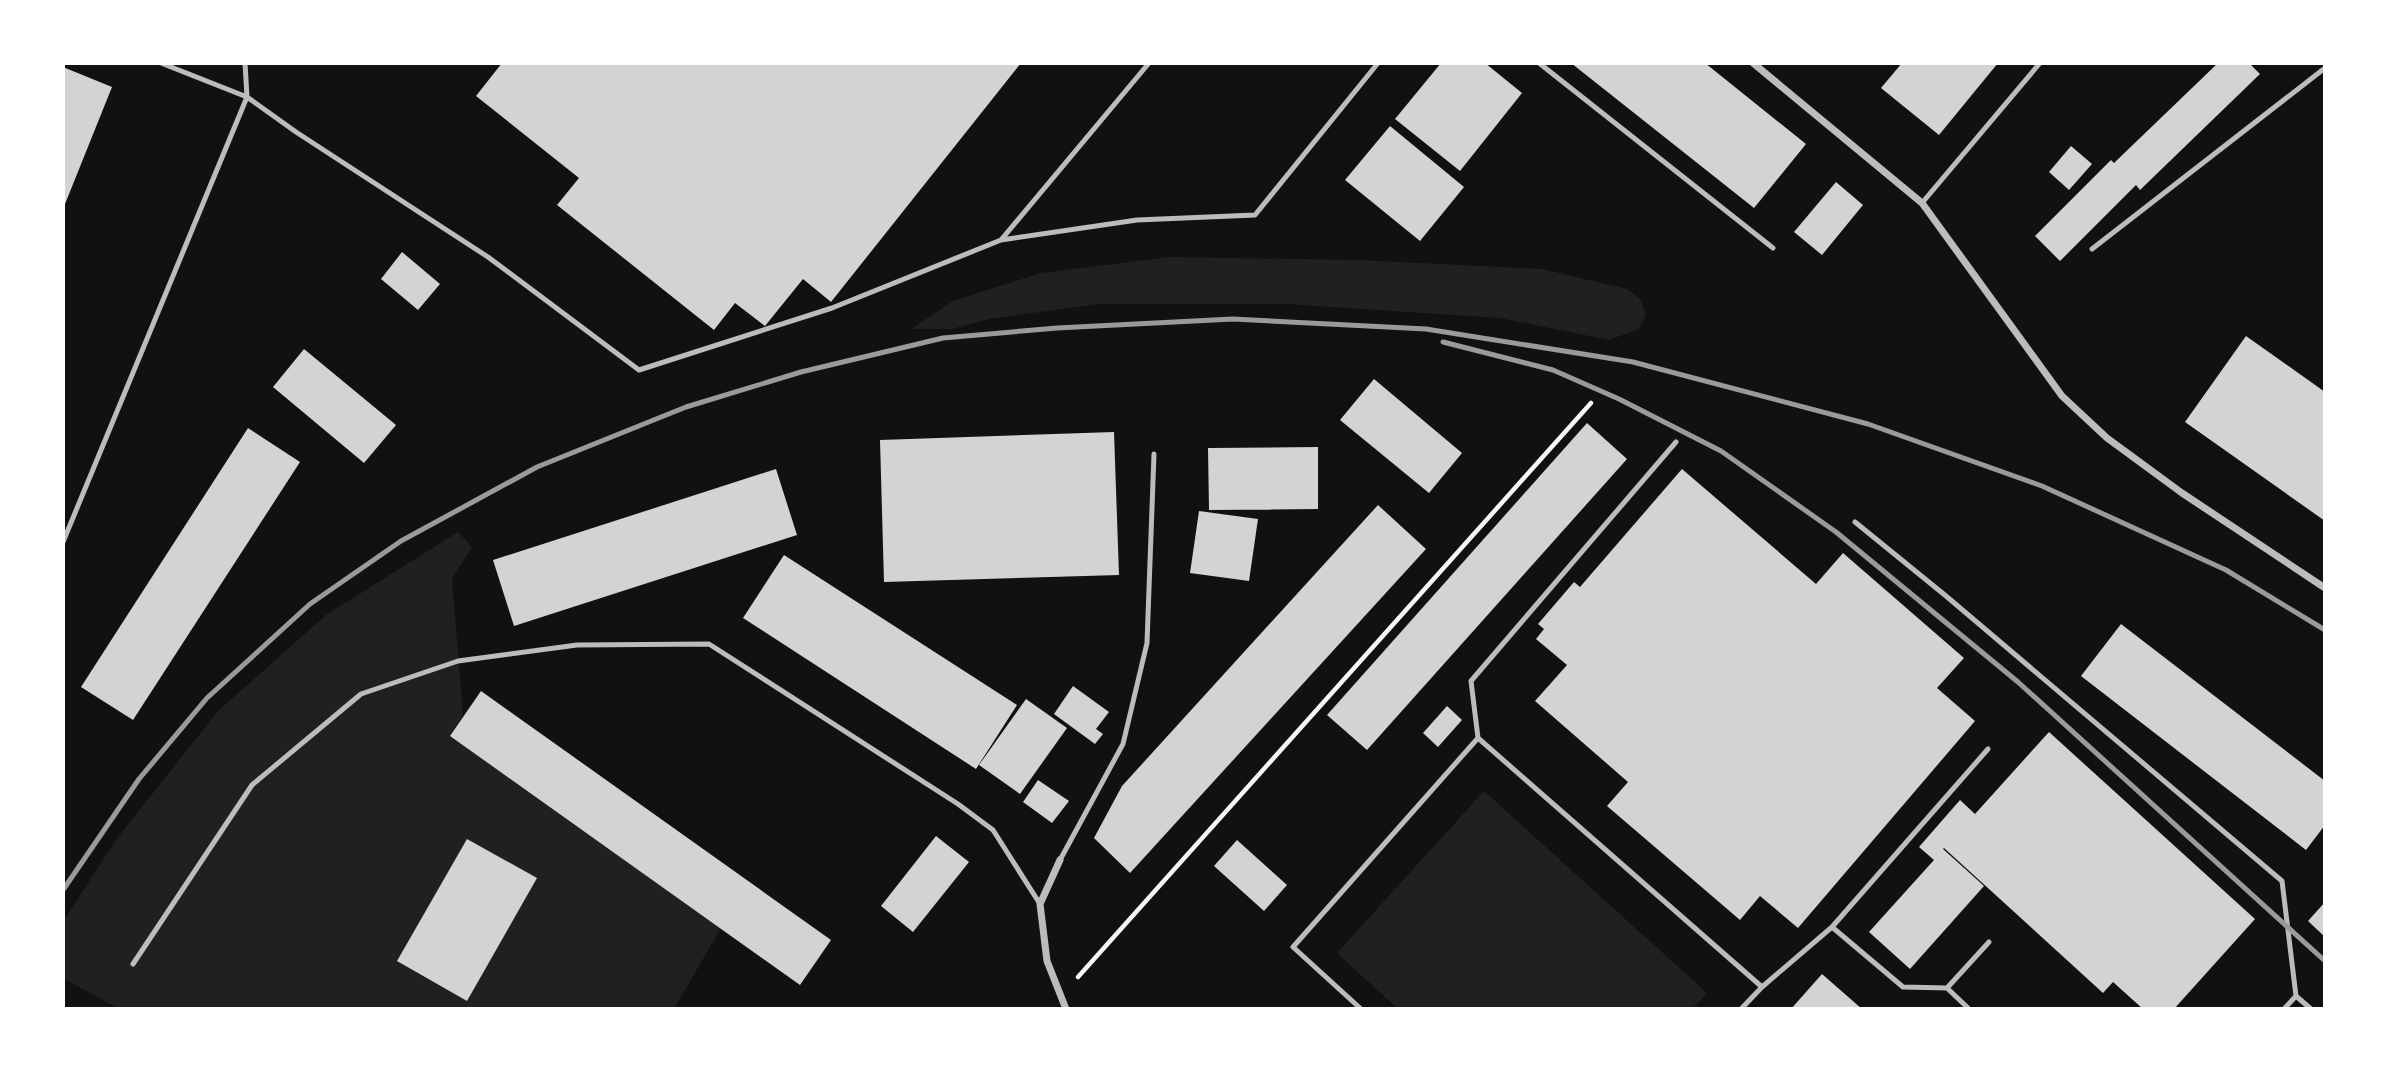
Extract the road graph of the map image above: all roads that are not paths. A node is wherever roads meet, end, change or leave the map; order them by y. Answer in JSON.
{"nodes":[{"id":1,"x":160,"y":63,"type":"edge"},
{"id":2,"x":245,"y":63,"type":"edge"},
{"id":3,"x":1149,"y":63,"type":"edge"},
{"id":4,"x":1378,"y":63,"type":"edge"},
{"id":5,"x":1539,"y":63,"type":"edge"},
{"id":6,"x":1753,"y":63,"type":"edge"},
{"id":7,"x":2040,"y":63,"type":"edge"},
{"id":8,"x":2325,"y":68,"type":"edge"},
{"id":9,"x":247,"y":97,"type":"junction"},
{"id":10,"x":1922,"y":203,"type":"junction"},
{"id":11,"x":1001,"y":240,"type":"junction"},
{"id":12,"x":1773,"y":248,"type":"dead end"},
{"id":13,"x":2092,"y":249,"type":"dead end"},
{"id":14,"x":1676,"y":442,"type":"dead end"},
{"id":15,"x":1154,"y":454,"type":"dead end"},
{"id":16,"x":1855,"y":522,"type":"dead end"},
{"id":17,"x":63,"y":542,"type":"edge"},
{"id":18,"x":2325,"y":588,"type":"edge"},
{"id":19,"x":1478,"y":738,"type":"junction"},
{"id":20,"x":1988,"y":749,"type":"dead end"},
{"id":21,"x":1060,"y":860,"type":"joint"},
{"id":22,"x":1040,"y":904,"type":"junction"},
{"id":23,"x":1832,"y":927,"type":"junction"},
{"id":24,"x":1990,"y":942,"type":"dead end"},
{"id":25,"x":133,"y":964,"type":"dead end"},
{"id":26,"x":1762,"y":987,"type":"junction"},
{"id":27,"x":1947,"y":988,"type":"junction"},
{"id":28,"x":2296,"y":996,"type":"junction"},
{"id":29,"x":1066,"y":1009,"type":"edge"},
{"id":30,"x":1361,"y":1009,"type":"edge"},
{"id":31,"x":1741,"y":1009,"type":"edge"},
{"id":32,"x":1969,"y":1009,"type":"edge"},
{"id":33,"x":2284,"y":1009,"type":"edge"},
{"id":34,"x":2311,"y":1009,"type":"edge"}],
"edges":[{"from":1,"to":9,"type":"lane"},
{"from":2,"to":9,"type":"lane"},
{"from":3,"to":11,"type":"lane"},
{"from":4,"to":11,"type":"lane"},
{"from":5,"to":12,"type":"lane"},
{"from":6,"to":10,"type":"street"},
{"from":7,"to":10,"type":"lane"},
{"from":8,"to":13,"type":"lane"},
{"from":9,"to":11,"type":"lane"},
{"from":9,"to":17,"type":"lane"},
{"from":10,"to":18,"type":"street"},
{"from":14,"to":19,"type":"lane"},
{"from":15,"to":21,"type":"lane"},
{"from":16,"to":28,"type":"lane"},
{"from":19,"to":26,"type":"lane"},
{"from":19,"to":30,"type":"lane"},
{"from":20,"to":23,"type":"lane"},
{"from":21,"to":22,"type":"street"},
{"from":22,"to":25,"type":"lane"},
{"from":22,"to":29,"type":"street"},
{"from":23,"to":26,"type":"lane"},
{"from":23,"to":27,"type":"lane"},
{"from":24,"to":27,"type":"lane"},
{"from":26,"to":31,"type":"lane"},
{"from":27,"to":32,"type":"lane"},
{"from":28,"to":33,"type":"lane"},
{"from":28,"to":34,"type":"lane"}]}
